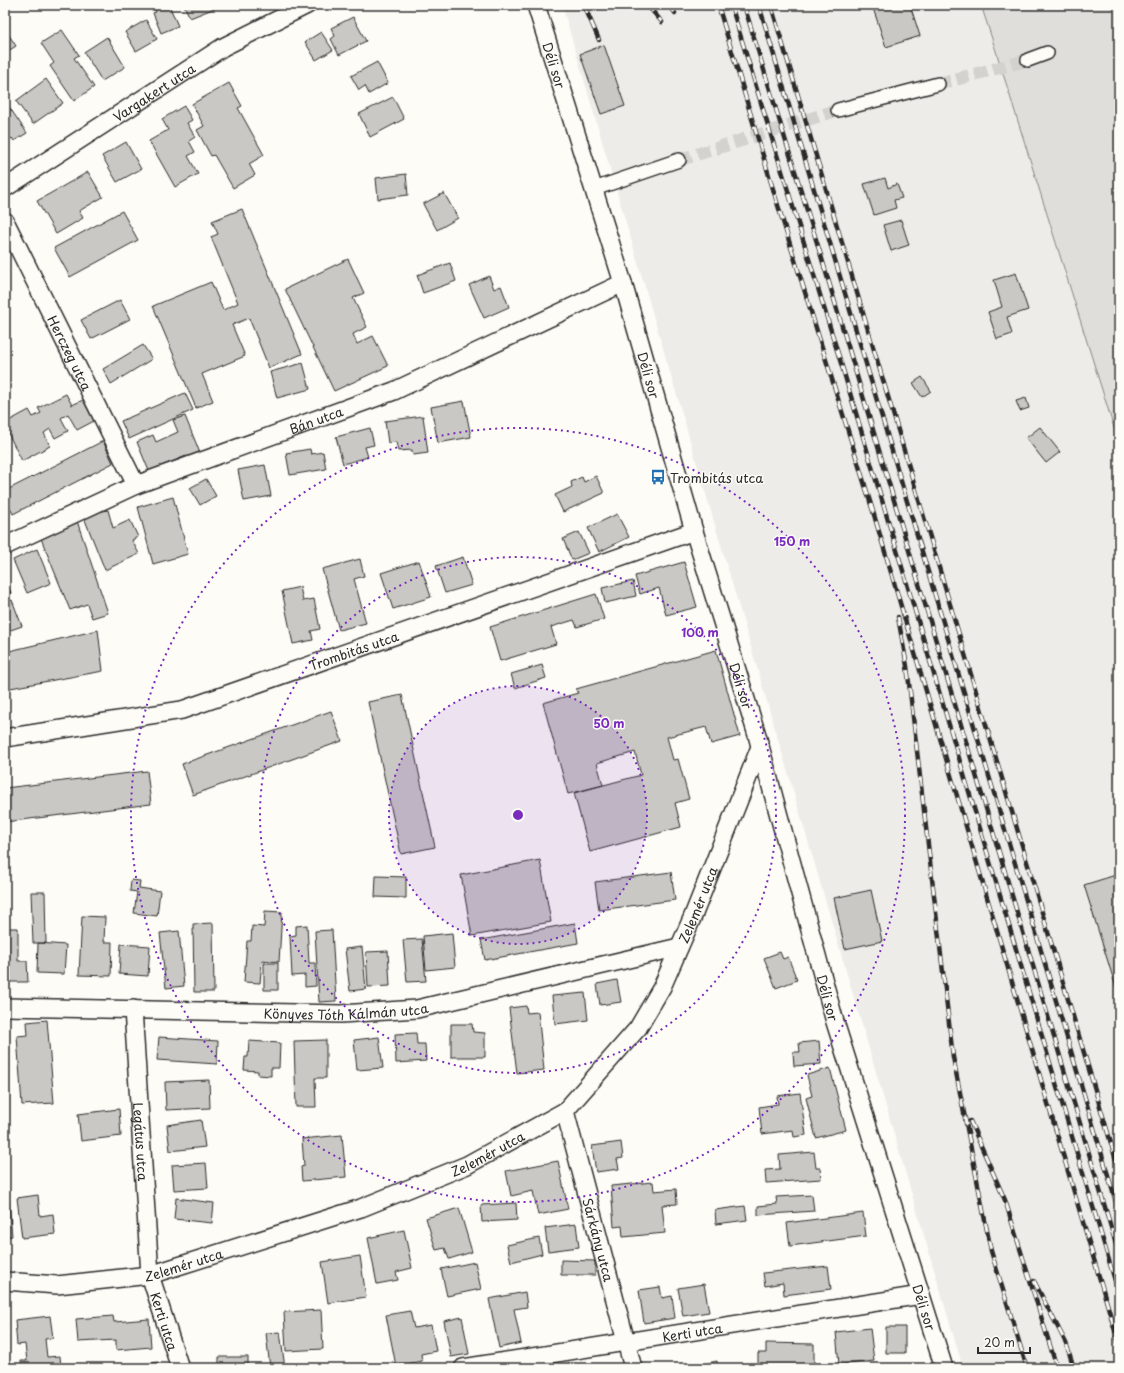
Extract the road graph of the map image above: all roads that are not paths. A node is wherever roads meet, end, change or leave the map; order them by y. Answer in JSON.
{"nodes":[{"id":1,"x":307,"y":5,"type":"edge"},
{"id":2,"x":536,"y":5,"type":"edge"},
{"id":3,"x":1047,"y":53,"type":"dead end"},
{"id":4,"x":1028,"y":60,"type":"tunnel mouth"},
{"id":5,"x":938,"y":84,"type":"tunnel mouth"},
{"id":6,"x":838,"y":110,"type":"tunnel mouth"},
{"id":7,"x":679,"y":160,"type":"tunnel mouth"},
{"id":8,"x":5,"y":188,"type":"edge"},
{"id":9,"x":594,"y":189,"type":"junction"},
{"id":10,"x":5,"y":220,"type":"edge"},
{"id":11,"x":623,"y":283,"type":"junction"},
{"id":12,"x":136,"y":484,"type":"junction"},
{"id":13,"x":694,"y":531,"type":"junction"},
{"id":14,"x":5,"y":546,"type":"edge"},
{"id":15,"x":5,"y":738,"type":"edge"},
{"id":16,"x":760,"y":747,"type":"junction"},
{"id":17,"x":680,"y":947,"type":"junction"},
{"id":18,"x":5,"y":1006,"type":"edge"},
{"id":19,"x":133,"y":1009,"type":"junction"},
{"id":20,"x":565,"y":1111,"type":"junction"},
{"id":21,"x":150,"y":1275,"type":"junction"},
{"id":22,"x":5,"y":1281,"type":"edge"},
{"id":23,"x":921,"y":1295,"type":"junction"},
{"id":24,"x":627,"y":1342,"type":"junction"},
{"id":25,"x":180,"y":1368,"type":"edge"},
{"id":26,"x":463,"y":1368,"type":"edge"},
{"id":27,"x":633,"y":1368,"type":"edge"},
{"id":28,"x":944,"y":1368,"type":"edge"}],
"edges":[{"from":1,"to":8,"type":"street","name":"Vargakert utca"},
{"from":2,"to":9,"type":"street","name":"Déli sor"},
{"from":3,"to":4,"type":"street"},
{"from":5,"to":6,"type":"street"},
{"from":7,"to":9,"type":"street"},
{"from":9,"to":11,"type":"street","name":"Déli sor"},
{"from":10,"to":12,"type":"street","name":"Herczeg utca"},
{"from":11,"to":12,"type":"street","name":"Bán utca"},
{"from":11,"to":13,"type":"street","name":"Déli sor"},
{"from":12,"to":14,"type":"street","name":"Bán utca"},
{"from":13,"to":15,"type":"street","name":"Trombitás utca"},
{"from":13,"to":16,"type":"street","name":"Déli sor"},
{"from":16,"to":17,"type":"street","name":"Zelemér utca"},
{"from":16,"to":23,"type":"street","name":"Déli sor"},
{"from":17,"to":19,"type":"street","name":"Könyves Tóth Kálmán utca"},
{"from":17,"to":20,"type":"street","name":"Zelemér utca"},
{"from":18,"to":19,"type":"street","name":"Könyves Tóth Kálmán utca"},
{"from":19,"to":21,"type":"street","name":"Legátus utca"},
{"from":20,"to":21,"type":"street","name":"Zelemér utca"},
{"from":20,"to":24,"type":"street","name":"Sárkány utca"},
{"from":21,"to":22,"type":"street","name":"Zelemér utca"},
{"from":21,"to":25,"type":"street","name":"Kerti utca"},
{"from":23,"to":24,"type":"street","name":"Kerti utca"},
{"from":23,"to":28,"type":"street","name":"Déli sor"},
{"from":24,"to":26,"type":"street","name":"Kerti utca"},
{"from":24,"to":27,"type":"street","name":"Sárkány utca"}]}
